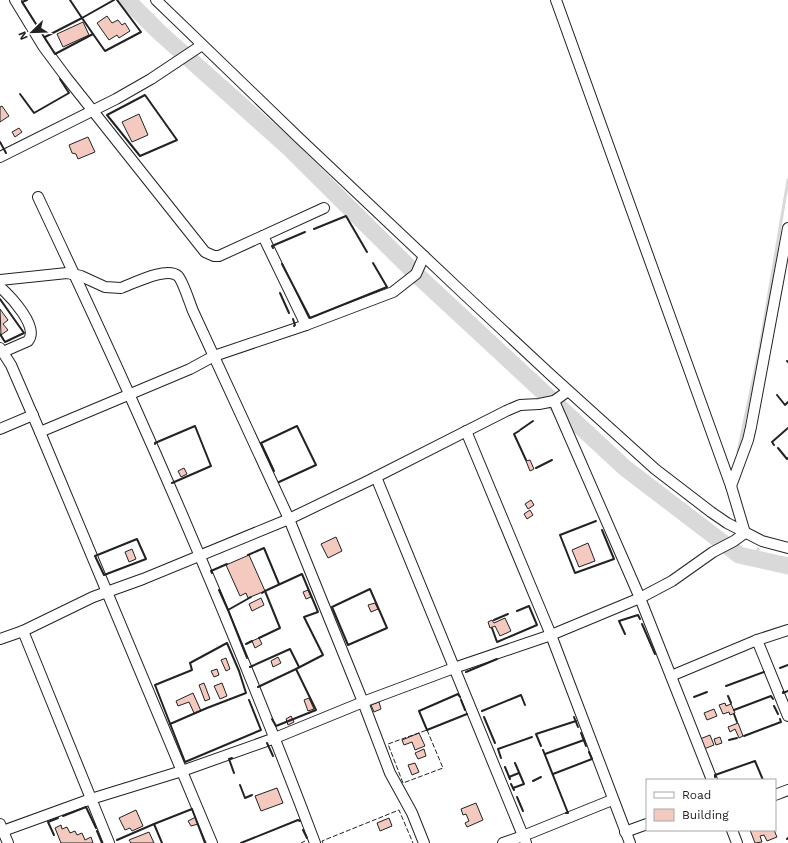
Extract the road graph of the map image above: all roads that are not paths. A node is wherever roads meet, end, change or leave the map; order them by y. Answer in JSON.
{"nodes":[{"id":1,"x":15,"y":0,"type":"edge"},
{"id":2,"x":156,"y":0,"type":"edge"},
{"id":3,"x":556,"y":0,"type":"edge"},
{"id":4,"x":202,"y":45,"type":"junction"},
{"id":5,"x":93,"y":111,"type":"junction"},
{"id":6,"x":1,"y":155,"type":"edge"},
{"id":7,"x":38,"y":197,"type":"dead end"},
{"id":8,"x":324,"y":208,"type":"dead end"},
{"id":9,"x":788,"y":229,"type":"edge"},
{"id":10,"x":263,"y":236,"type":"junction"},
{"id":11,"x":424,"y":256,"type":"junction"},
{"id":12,"x":73,"y":274,"type":"junction"},
{"id":13,"x":0,"y":280,"type":"edge"},
{"id":14,"x":0,"y":287,"type":"edge"},
{"id":15,"x":306,"y":325,"type":"junction"},
{"id":16,"x":1,"y":350,"type":"edge"},
{"id":17,"x":214,"y":356,"type":"junction"},
{"id":18,"x":568,"y":390,"type":"junction"},
{"id":19,"x":130,"y":395,"type":"junction"},
{"id":20,"x":554,"y":401,"type":"junction"},
{"id":21,"x":33,"y":415,"type":"junction"},
{"id":22,"x":0,"y":429,"type":"edge"},
{"id":23,"x":466,"y":431,"type":"junction"},
{"id":24,"x":40,"y":432,"type":"junction"},
{"id":25,"x":376,"y":477,"type":"junction"},
{"id":26,"x":731,"y":486,"type":"junction"},
{"id":27,"x":288,"y":519,"type":"junction"},
{"id":28,"x":745,"y":533,"type":"junction"},
{"id":29,"x":788,"y":548,"type":"edge"},
{"id":30,"x":200,"y":557,"type":"junction"},
{"id":31,"x":108,"y":592,"type":"junction"},
{"id":32,"x":640,"y":598,"type":"junction"},
{"id":33,"x":788,"y":630,"type":"edge"},
{"id":34,"x":23,"y":631,"type":"junction"},
{"id":35,"x":551,"y":635,"type":"junction"},
{"id":36,"x":0,"y":639,"type":"edge"},
{"id":37,"x":757,"y":640,"type":"junction"},
{"id":38,"x":454,"y":668,"type":"junction"},
{"id":39,"x":671,"y":676,"type":"junction"},
{"id":40,"x":363,"y":702,"type":"junction"},
{"id":41,"x":788,"y":716,"type":"edge"},
{"id":42,"x":275,"y":738,"type":"junction"},
{"id":43,"x":182,"y":770,"type":"junction"},
{"id":44,"x":712,"y":779,"type":"edge"},
{"id":45,"x":788,"y":790,"type":"edge"},
{"id":46,"x":776,"y":795,"type":"edge"},
{"id":47,"x":91,"y":799,"type":"junction"},
{"id":48,"x":612,"y":800,"type":"junction"},
{"id":49,"x":646,"y":824,"type":"edge"},
{"id":50,"x":1,"y":829,"type":"edge"},
{"id":51,"x":732,"y":831,"type":"edge"},
{"id":52,"x":625,"y":832,"type":"junction"},
{"id":53,"x":525,"y":840,"type":"edge"},
{"id":54,"x":8,"y":843,"type":"edge"},
{"id":55,"x":109,"y":843,"type":"edge"},
{"id":56,"x":212,"y":843,"type":"edge"},
{"id":57,"x":315,"y":843,"type":"edge"},
{"id":58,"x":424,"y":843,"type":"edge"},
{"id":59,"x":503,"y":843,"type":"edge"},
{"id":60,"x":630,"y":843,"type":"edge"},
{"id":61,"x":737,"y":843,"type":"edge"}],
"edges":[{"from":1,"to":5,"type":"street"},
{"from":2,"to":4,"type":"street"},
{"from":3,"to":26,"type":"street"},
{"from":4,"to":5,"type":"street"},
{"from":4,"to":11,"type":"street"},
{"from":5,"to":6,"type":"street"},
{"from":5,"to":10,"type":"street"},
{"from":7,"to":12,"type":"street"},
{"from":8,"to":10,"type":"street"},
{"from":9,"to":26,"type":"street"},
{"from":10,"to":15,"type":"street"},
{"from":11,"to":15,"type":"street"},
{"from":11,"to":18,"type":"street"},
{"from":12,"to":13,"type":"street"},
{"from":12,"to":17,"type":"street"},
{"from":12,"to":19,"type":"street"},
{"from":14,"to":16,"type":"street"},
{"from":15,"to":17,"type":"street"},
{"from":16,"to":21,"type":"street"},
{"from":17,"to":19,"type":"street"},
{"from":17,"to":27,"type":"street"},
{"from":18,"to":20,"type":"street"},
{"from":18,"to":28,"type":"street"},
{"from":19,"to":24,"type":"street"},
{"from":19,"to":30,"type":"street"},
{"from":20,"to":23,"type":"street"},
{"from":20,"to":32,"type":"street"},
{"from":21,"to":22,"type":"street"},
{"from":21,"to":24,"type":"street"},
{"from":23,"to":25,"type":"street"},
{"from":23,"to":35,"type":"street"},
{"from":24,"to":31,"type":"street"},
{"from":25,"to":27,"type":"street"},
{"from":25,"to":38,"type":"street"},
{"from":26,"to":28,"type":"street"},
{"from":27,"to":30,"type":"street"},
{"from":27,"to":40,"type":"street"},
{"from":28,"to":29,"type":"street"},
{"from":28,"to":32,"type":"street"},
{"from":30,"to":31,"type":"street"},
{"from":30,"to":42,"type":"street"},
{"from":31,"to":34,"type":"street"},
{"from":31,"to":43,"type":"street"},
{"from":32,"to":35,"type":"street"},
{"from":32,"to":39,"type":"street"},
{"from":33,"to":37,"type":"street"},
{"from":34,"to":36,"type":"street"},
{"from":34,"to":47,"type":"street"},
{"from":35,"to":38,"type":"street"},
{"from":35,"to":48,"type":"street"},
{"from":37,"to":39,"type":"street"},
{"from":37,"to":41,"type":"street"},
{"from":38,"to":40,"type":"street"},
{"from":38,"to":53,"type":"street"},
{"from":39,"to":44,"type":"street"},
{"from":40,"to":42,"type":"street"},
{"from":40,"to":58,"type":"street"},
{"from":42,"to":43,"type":"street"},
{"from":42,"to":57,"type":"street"},
{"from":43,"to":47,"type":"street"},
{"from":43,"to":56,"type":"street"},
{"from":45,"to":46,"type":"street"},
{"from":47,"to":50,"type":"street"},
{"from":47,"to":55,"type":"street"},
{"from":48,"to":52,"type":"street"},
{"from":48,"to":53,"type":"street"},
{"from":49,"to":52,"type":"street"},
{"from":50,"to":54,"type":"street"},
{"from":51,"to":61,"type":"street"},
{"from":52,"to":60,"type":"street"},
{"from":53,"to":59,"type":"street"}]}
